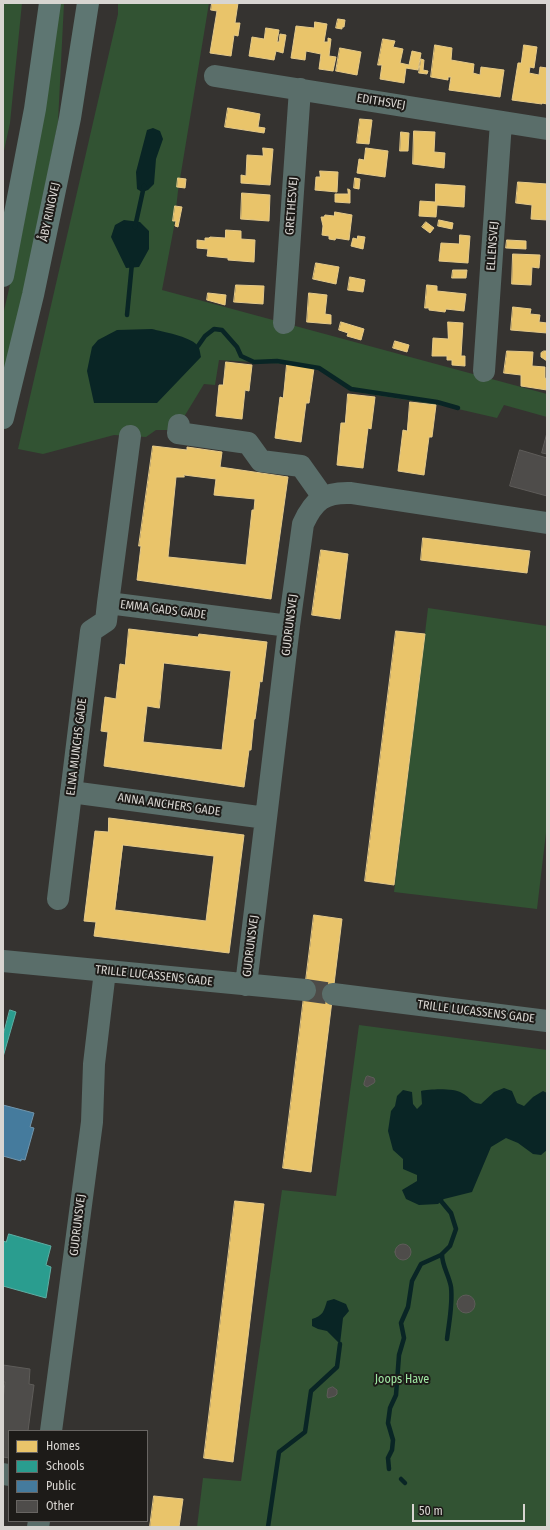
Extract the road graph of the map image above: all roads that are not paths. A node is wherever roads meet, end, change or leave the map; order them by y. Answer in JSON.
{"nodes":[{"id":1,"x":50,"y":3,"type":"edge"},
{"id":2,"x":88,"y":3,"type":"edge"},
{"id":3,"x":215,"y":76,"type":"dead end"},
{"id":4,"x":300,"y":89,"type":"junction"},
{"id":5,"x":501,"y":122,"type":"junction"},
{"id":6,"x":547,"y":129,"type":"edge"},
{"id":7,"x":3,"y":276,"type":"edge"},
{"id":8,"x":284,"y":323,"type":"dead end"},
{"id":9,"x":484,"y":371,"type":"dead end"},
{"id":10,"x":3,"y":418,"type":"edge"},
{"id":11,"x":179,"y":425,"type":"dead end"},
{"id":12,"x":130,"y":436,"type":"dead end"},
{"id":13,"x":323,"y":497,"type":"junction"},
{"id":14,"x":547,"y":523,"type":"edge"},
{"id":15,"x":108,"y":603,"type":"junction"},
{"id":16,"x":289,"y":626,"type":"junction"},
{"id":17,"x":71,"y":792,"type":"junction"},
{"id":18,"x":266,"y":818,"type":"junction"},
{"id":19,"x":58,"y":899,"type":"dead end"},
{"id":20,"x":3,"y":962,"type":"edge"},
{"id":21,"x":106,"y":971,"type":"junction"},
{"id":22,"x":246,"y":985,"type":"junction"},
{"id":23,"x":305,"y":990,"type":"tunnel mouth"},
{"id":24,"x":333,"y":994,"type":"tunnel mouth"},
{"id":25,"x":547,"y":1021,"type":"edge"},
{"id":26,"x":51,"y":1430,"type":"edge"}],
"edges":[{"from":1,"to":7,"type":"main road"},
{"from":2,"to":10,"type":"main road","name":"ÅBY RINGVEJ"},
{"from":3,"to":4,"type":"street","name":"EDITHSVEJ"},
{"from":4,"to":5,"type":"street","name":"EDITHSVEJ"},
{"from":4,"to":8,"type":"street","name":"GRETHESVEJ"},
{"from":5,"to":6,"type":"street","name":"EDITHSVEJ"},
{"from":5,"to":9,"type":"street","name":"ELLENSVEJ"},
{"from":11,"to":13,"type":"street"},
{"from":12,"to":15,"type":"street","name":"EMMA GADS GADE"},
{"from":13,"to":14,"type":"street"},
{"from":13,"to":16,"type":"street","name":"GUDRUNSVEJ"},
{"from":15,"to":16,"type":"street","name":"EMMA GADS GADE"},
{"from":15,"to":17,"type":"street","name":"ELNA MUNCHS GADE"},
{"from":16,"to":18,"type":"street","name":"GUDRUNSVEJ"},
{"from":17,"to":18,"type":"street","name":"ANNA ANCHERS GADE"},
{"from":17,"to":19,"type":"street","name":"ELNA MUNCHS GADE"},
{"from":18,"to":22,"type":"street","name":"GUDRUNSVEJ"},
{"from":20,"to":21,"type":"street","name":"TRILLE LUCASSENS GADE"},
{"from":21,"to":22,"type":"street","name":"TRILLE LUCASSENS GADE"},
{"from":21,"to":26,"type":"street","name":"GUDRUNSVEJ"},
{"from":22,"to":23,"type":"street","name":"TRILLE LUCASSENS GADE"},
{"from":24,"to":25,"type":"street","name":"TRILLE LUCASSENS GADE"}]}
